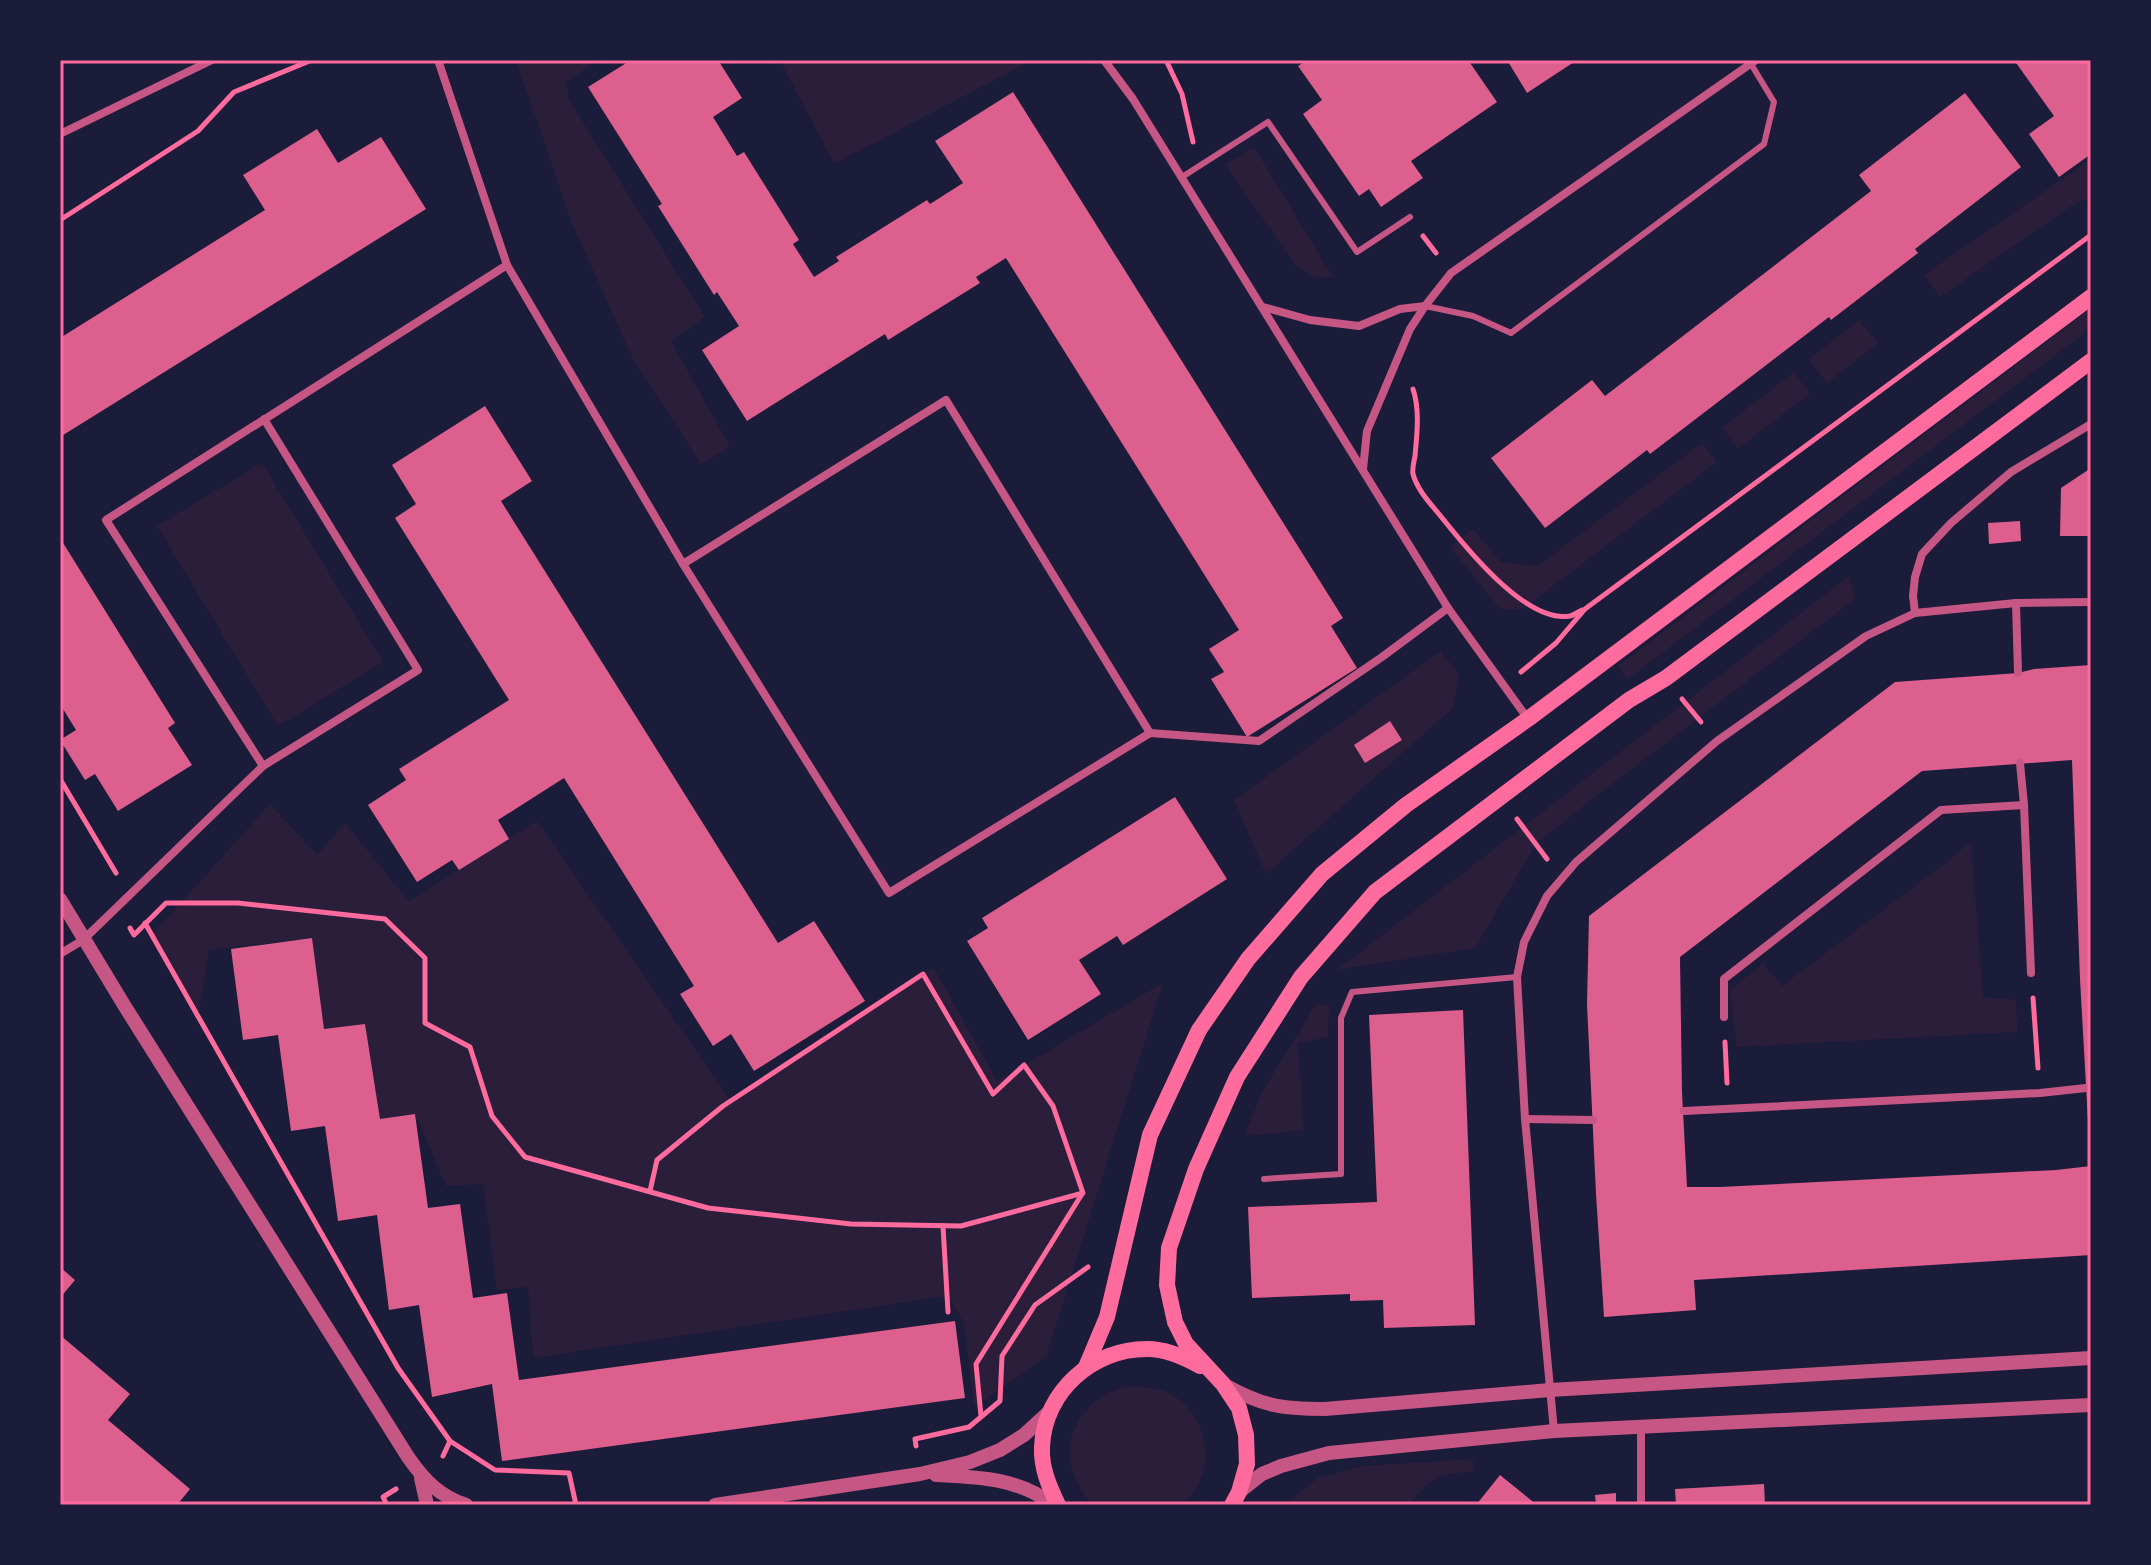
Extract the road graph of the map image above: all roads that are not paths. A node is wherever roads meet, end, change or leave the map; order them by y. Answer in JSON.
{"nodes":[{"id":1,"x":212,"y":60,"type":"edge"},
{"id":2,"x":438,"y":60,"type":"edge"},
{"id":3,"x":1104,"y":60,"type":"edge"},
{"id":4,"x":1753,"y":62,"type":"edge"},
{"id":5,"x":60,"y":134,"type":"edge"},
{"id":6,"x":1182,"y":177,"type":"junction"},
{"id":7,"x":1410,"y":217,"type":"dead end"},
{"id":8,"x":507,"y":265,"type":"junction"},
{"id":9,"x":2091,"y":297,"type":"edge"},
{"id":10,"x":1425,"y":306,"type":"junction"},
{"id":11,"x":1262,"y":307,"type":"junction"},
{"id":12,"x":2091,"y":361,"type":"edge"},
{"id":13,"x":264,"y":419,"type":"junction"},
{"id":14,"x":2091,"y":424,"type":"edge"},
{"id":15,"x":1363,"y":470,"type":"junction"},
{"id":16,"x":683,"y":564,"type":"junction"},
{"id":17,"x":2091,"y":602,"type":"edge"},
{"id":18,"x":2016,"y":603,"type":"junction"},
{"id":19,"x":1448,"y":608,"type":"junction"},
{"id":20,"x":1915,"y":613,"type":"junction"},
{"id":21,"x":2018,"y":673,"type":"dead end"},
{"id":22,"x":1528,"y":719,"type":"junction"},
{"id":23,"x":1150,"y":733,"type":"junction"},
{"id":24,"x":2020,"y":763,"type":"dead end"},
{"id":25,"x":263,"y":766,"type":"junction"},
{"id":26,"x":2024,"y":805,"type":"junction"},
{"id":27,"x":60,"y":899,"type":"edge"},
{"id":28,"x":83,"y":940,"type":"junction"},
{"id":29,"x":60,"y":954,"type":"edge"},
{"id":30,"x":2031,"y":973,"type":"road end"},
{"id":31,"x":1517,"y":977,"type":"junction"},
{"id":32,"x":1724,"y":1017,"type":"road end"},
{"id":33,"x":2086,"y":1088,"type":"dead end"},
{"id":34,"x":1684,"y":1111,"type":"dead end"},
{"id":35,"x":1525,"y":1119,"type":"junction"},
{"id":36,"x":1593,"y":1120,"type":"dead end"},
{"id":37,"x":1264,"y":1179,"type":"dead end"},
{"id":38,"x":2091,"y":1358,"type":"edge"},
{"id":39,"x":1086,"y":1367,"type":"junction"},
{"id":40,"x":1217,"y":1378,"type":"junction"},
{"id":41,"x":1550,"y":1390,"type":"junction"},
{"id":42,"x":2091,"y":1405,"type":"edge"},
{"id":43,"x":1049,"y":1412,"type":"junction"},
{"id":44,"x":1641,"y":1425,"type":"junction"},
{"id":45,"x":1554,"y":1431,"type":"junction"},
{"id":46,"x":420,"y":1474,"type":"junction"},
{"id":47,"x":920,"y":1474,"type":"junction"},
{"id":48,"x":1236,"y":1498,"type":"edge"},
{"id":49,"x":427,"y":1505,"type":"edge"},
{"id":50,"x":466,"y":1505,"type":"edge"},
{"id":51,"x":715,"y":1505,"type":"edge"},
{"id":52,"x":1055,"y":1505,"type":"edge"},
{"id":53,"x":1641,"y":1505,"type":"edge"}],
"edges":[{"from":1,"to":5,"type":"street"},
{"from":2,"to":8,"type":"street"},
{"from":3,"to":6,"type":"street"},
{"from":4,"to":10,"type":"street"},
{"from":4,"to":10,"type":"lane"},
{"from":6,"to":7,"type":"lane"},
{"from":6,"to":11,"type":"street"},
{"from":8,"to":13,"type":"street"},
{"from":8,"to":16,"type":"street"},
{"from":9,"to":22,"type":"main road"},
{"from":10,"to":11,"type":"street"},
{"from":10,"to":15,"type":"street"},
{"from":11,"to":15,"type":"street"},
{"from":12,"to":40,"type":"main road"},
{"from":13,"to":25,"type":"street"},
{"from":13,"to":25,"type":"street"},
{"from":14,"to":20,"type":"street"},
{"from":15,"to":19,"type":"street"},
{"from":16,"to":23,"type":"street"},
{"from":16,"to":23,"type":"street"},
{"from":17,"to":18,"type":"street"},
{"from":18,"to":20,"type":"street"},
{"from":18,"to":21,"type":"street"},
{"from":19,"to":22,"type":"street"},
{"from":19,"to":23,"type":"street"},
{"from":20,"to":31,"type":"street"},
{"from":22,"to":39,"type":"main road"},
{"from":24,"to":26,"type":"street"},
{"from":25,"to":28,"type":"street"},
{"from":26,"to":30,"type":"street"},
{"from":26,"to":32,"type":"street"},
{"from":27,"to":28,"type":"street"},
{"from":28,"to":29,"type":"street"},
{"from":28,"to":46,"type":"street"},
{"from":31,"to":35,"type":"street"},
{"from":31,"to":37,"type":"lane"},
{"from":33,"to":34,"type":"street"},
{"from":35,"to":36,"type":"street"},
{"from":35,"to":41,"type":"street"},
{"from":38,"to":41,"type":"street"},
{"from":39,"to":40,"type":"main road"},
{"from":39,"to":43,"type":"main road"},
{"from":40,"to":41,"type":"street"},
{"from":40,"to":48,"type":"main road"},
{"from":41,"to":45,"type":"street"},
{"from":42,"to":44,"type":"street"},
{"from":43,"to":47,"type":"street"},
{"from":43,"to":52,"type":"main road"},
{"from":44,"to":45,"type":"street"},
{"from":44,"to":53,"type":"street"},
{"from":45,"to":48,"type":"street"},
{"from":46,"to":49,"type":"street"},
{"from":46,"to":50,"type":"street"},
{"from":47,"to":51,"type":"street"},
{"from":47,"to":52,"type":"street"}]}
